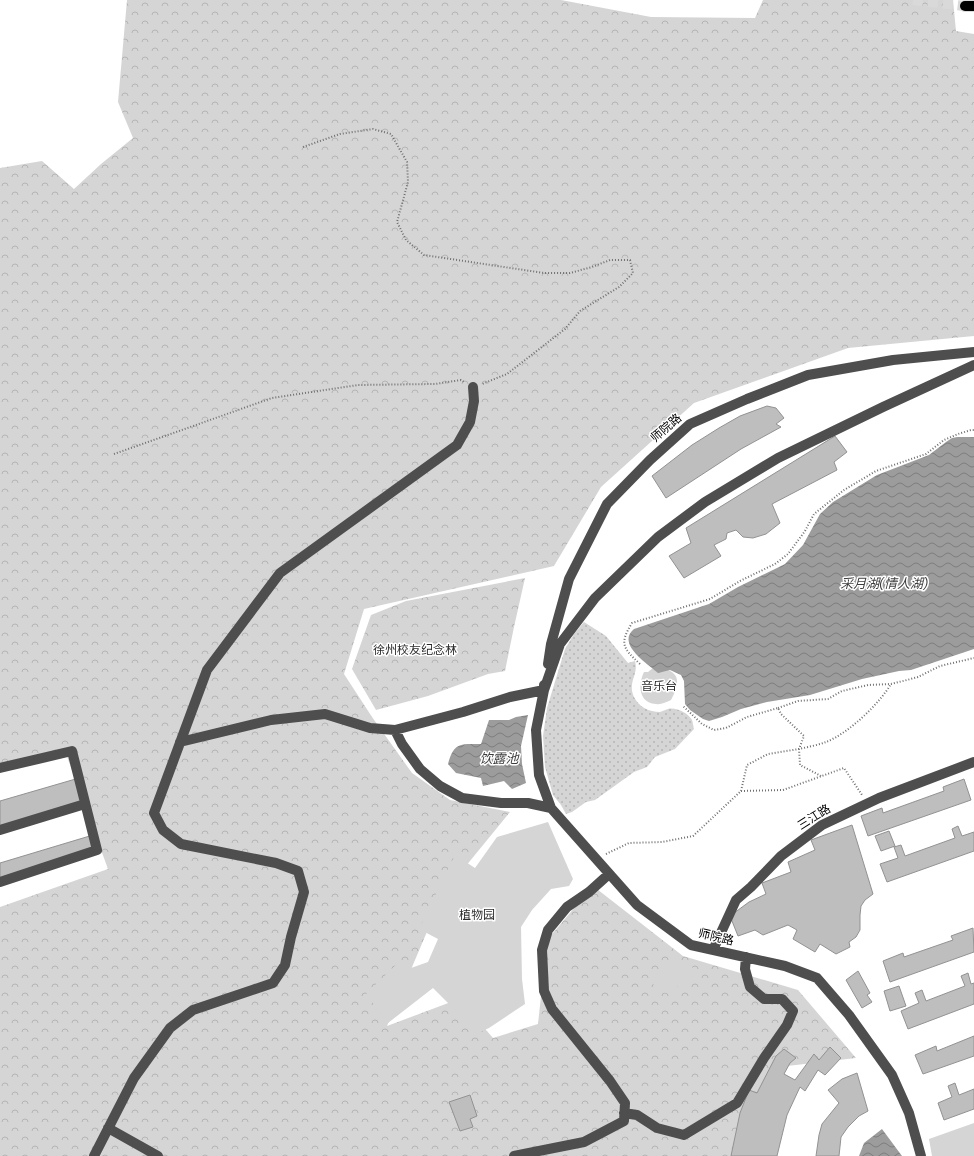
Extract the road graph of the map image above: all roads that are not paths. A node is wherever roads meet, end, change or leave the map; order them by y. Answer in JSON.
{"nodes":[{"id":1,"x":974,"y":352,"type":"edge"},
{"id":2,"x":974,"y":365,"type":"edge"},
{"id":3,"x":473,"y":387,"type":"road end"},
{"id":4,"x":544,"y":690,"type":"junction"},
{"id":5,"x":395,"y":730,"type":"junction"},
{"id":6,"x":180,"y":742,"type":"junction"},
{"id":7,"x":974,"y":762,"type":"edge"},
{"id":8,"x":0,"y":768,"type":"edge"},
{"id":9,"x":85,"y":804,"type":"junction"},
{"id":10,"x":551,"y":808,"type":"junction"},
{"id":11,"x":0,"y":830,"type":"edge"},
{"id":12,"x":609,"y":874,"type":"junction"},
{"id":13,"x":0,"y":882,"type":"edge"},
{"id":14,"x":713,"y":950,"type":"junction"},
{"id":15,"x":746,"y":957,"type":"junction"},
{"id":16,"x":624,"y":1113,"type":"junction"},
{"id":17,"x":108,"y":1128,"type":"junction"},
{"id":18,"x":94,"y":1156,"type":"edge"},
{"id":19,"x":158,"y":1156,"type":"edge"},
{"id":20,"x":514,"y":1156,"type":"edge"},
{"id":21,"x":921,"y":1156,"type":"edge"}],
"edges":[{"from":1,"to":4,"type":"street","name":"师院路"},
{"from":2,"to":4,"type":"street","name":"师院路"},
{"from":3,"to":6,"type":"street"},
{"from":4,"to":5,"type":"street"},
{"from":4,"to":10,"type":"street","name":"师院路"},
{"from":5,"to":6,"type":"street"},
{"from":5,"to":10,"type":"street"},
{"from":6,"to":17,"type":"street"},
{"from":7,"to":14,"type":"street","name":"三江路"},
{"from":8,"to":9,"type":"street"},
{"from":9,"to":11,"type":"street"},
{"from":9,"to":13,"type":"street"},
{"from":10,"to":12,"type":"street","name":"师院路"},
{"from":12,"to":14,"type":"street","name":"师院路"},
{"from":12,"to":16,"type":"street"},
{"from":14,"to":15,"type":"street","name":"师院路"},
{"from":15,"to":16,"type":"street"},
{"from":15,"to":21,"type":"street","name":"师院路"},
{"from":16,"to":20,"type":"street"},
{"from":17,"to":18,"type":"street"},
{"from":17,"to":19,"type":"street"}]}
